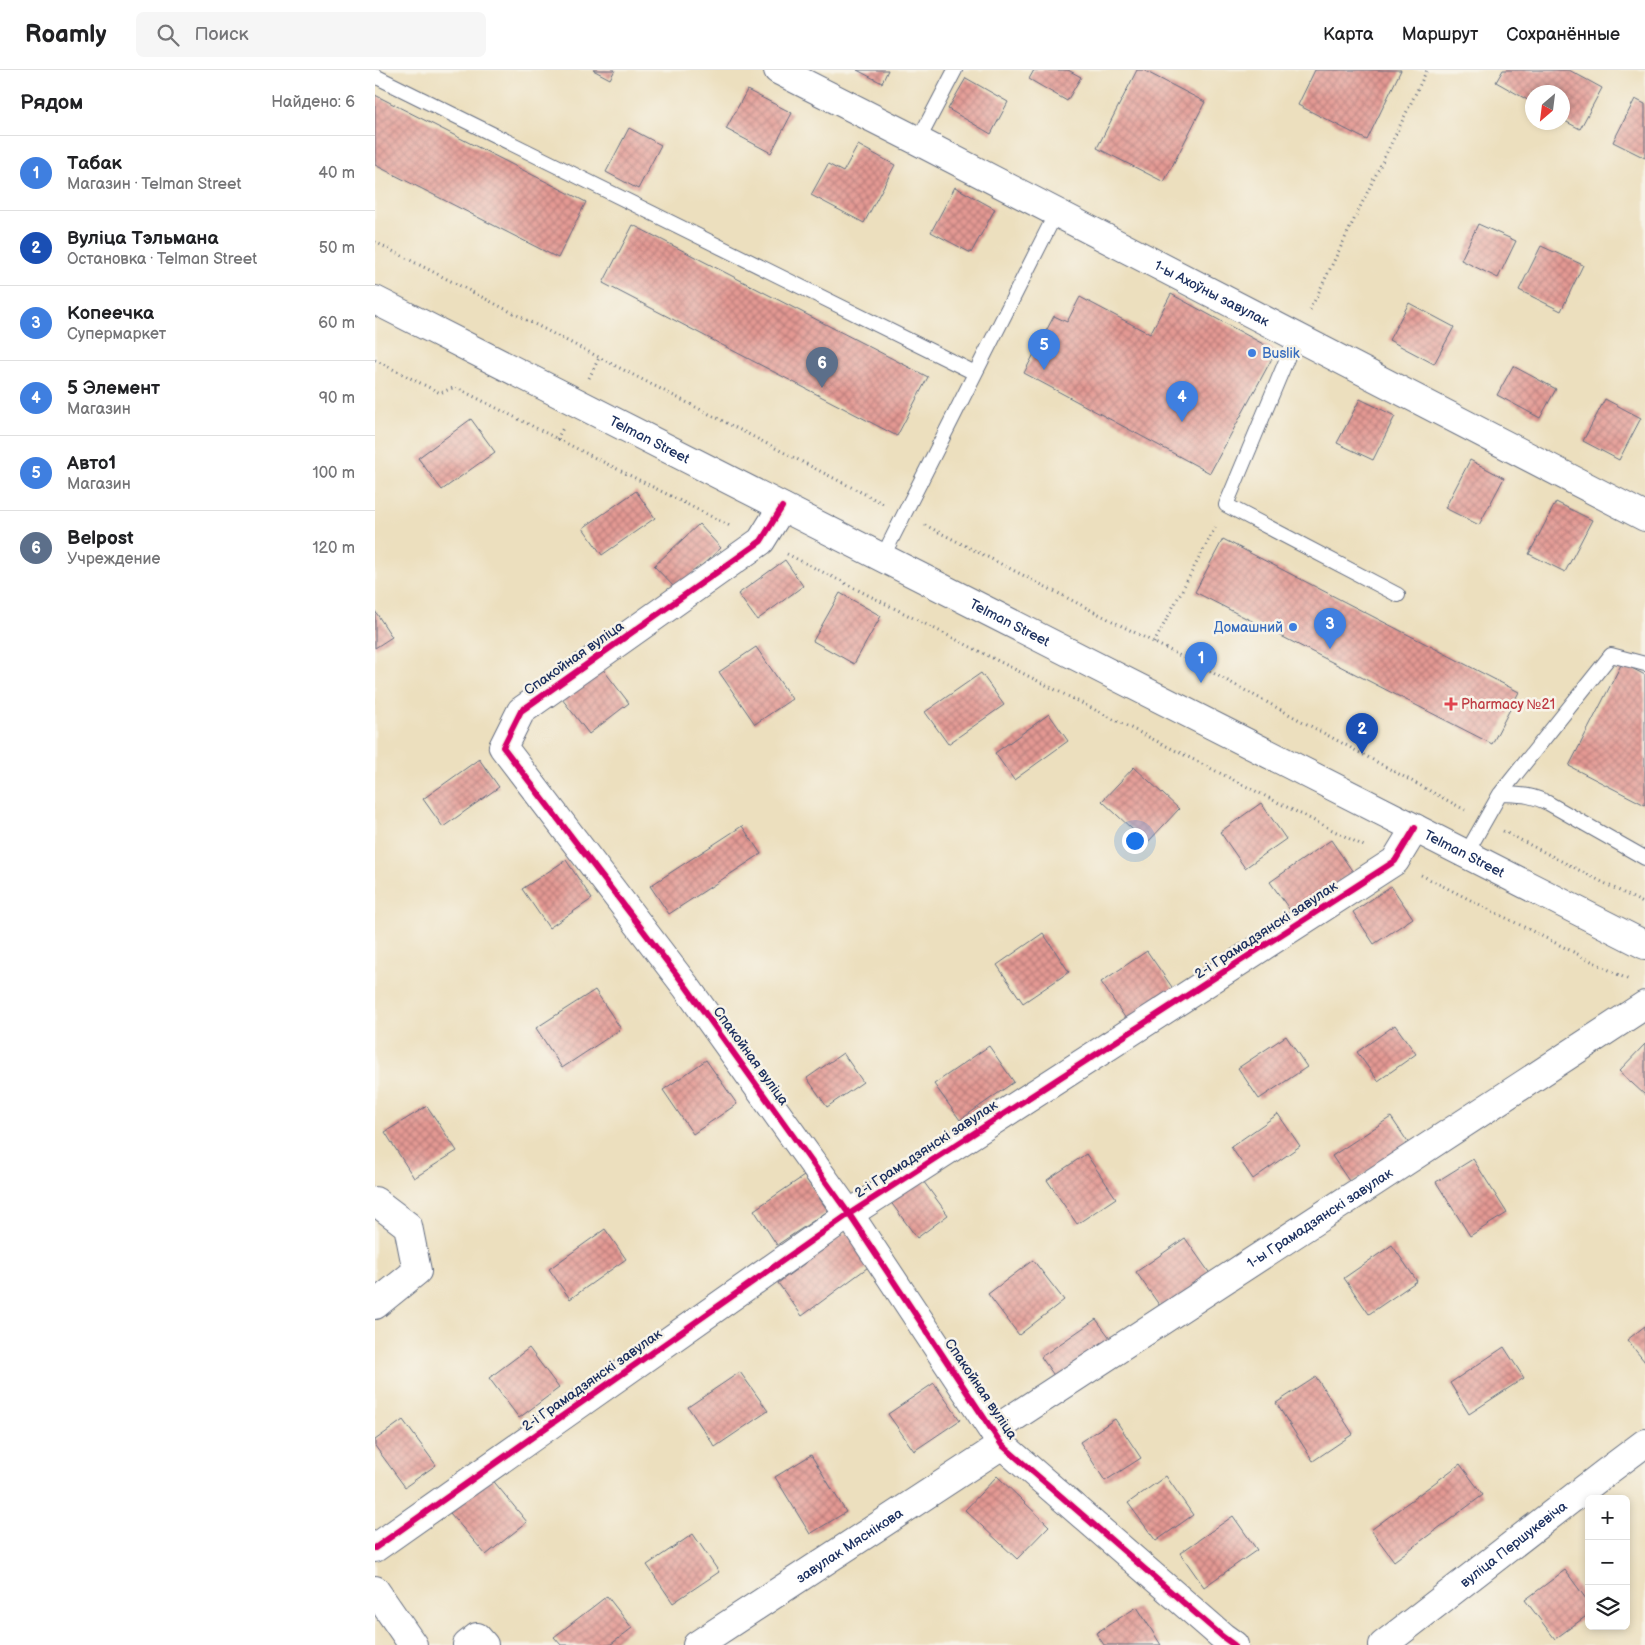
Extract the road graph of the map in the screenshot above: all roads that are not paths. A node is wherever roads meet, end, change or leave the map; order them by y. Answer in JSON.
{"nodes":[{"id":1,"x":777,"y":70,"type":"edge"},
{"id":2,"x":955,"y":70,"type":"edge"},
{"id":3,"x":375,"y":76,"type":"edge"},
{"id":4,"x":918,"y":141,"type":"junction"},
{"id":5,"x":1056,"y":213,"type":"junction"},
{"id":6,"x":375,"y":300,"type":"edge"},
{"id":7,"x":1296,"y":337,"type":"junction"},
{"id":8,"x":975,"y":373,"type":"junction"},
{"id":9,"x":782,"y":507,"type":"junction"},
{"id":10,"x":1645,"y":517,"type":"edge"},
{"id":11,"x":882,"y":558,"type":"junction"},
{"id":12,"x":1398,"y":595,"type":"dead end"},
{"id":13,"x":1645,"y":664,"type":"edge"},
{"id":14,"x":1500,"y":794,"type":"junction"},
{"id":15,"x":1415,"y":828,"type":"junction"},
{"id":16,"x":1466,"y":854,"type":"junction"},
{"id":17,"x":1645,"y":858,"type":"edge"},
{"id":18,"x":1645,"y":945,"type":"edge"},
{"id":19,"x":1641,"y":994,"type":"edge"},
{"id":20,"x":375,"y":1201,"type":"edge"},
{"id":21,"x":849,"y":1214,"type":"junction"},
{"id":22,"x":375,"y":1305,"type":"edge"},
{"id":23,"x":998,"y":1438,"type":"junction"},
{"id":24,"x":1645,"y":1443,"type":"edge"},
{"id":25,"x":375,"y":1548,"type":"edge"},
{"id":26,"x":375,"y":1590,"type":"edge"},
{"id":27,"x":1222,"y":1642,"type":"edge"},
{"id":28,"x":413,"y":1645,"type":"edge"},
{"id":29,"x":467,"y":1645,"type":"edge"},
{"id":30,"x":484,"y":1645,"type":"edge"},
{"id":31,"x":697,"y":1645,"type":"edge"},
{"id":32,"x":1383,"y":1645,"type":"edge"}],
"edges":[{"from":1,"to":4,"type":"street","name":"1-ы Ахоўны завулак"},
{"from":2,"to":4,"type":"lane"},
{"from":3,"to":8,"type":"lane"},
{"from":4,"to":5,"type":"street","name":"1-ы Ахоўны завулак"},
{"from":5,"to":7,"type":"street","name":"1-ы Ахоўны завулак"},
{"from":5,"to":8,"type":"lane"},
{"from":6,"to":9,"type":"street","name":"Telman Street"},
{"from":7,"to":10,"type":"street","name":"1-ы Ахоўны завулак"},
{"from":7,"to":12,"type":"lane"},
{"from":8,"to":11,"type":"lane"},
{"from":9,"to":11,"type":"street","name":"Telman Street"},
{"from":9,"to":21,"type":"street","name":"Спакойная вуліца"},
{"from":11,"to":15,"type":"street","name":"Telman Street"},
{"from":13,"to":14,"type":"lane"},
{"from":14,"to":16,"type":"lane"},
{"from":14,"to":17,"type":"lane"},
{"from":15,"to":16,"type":"street","name":"Telman Street"},
{"from":15,"to":21,"type":"street","name":"2-і Грамадзянскі завулак"},
{"from":16,"to":18,"type":"street","name":"Telman Street"},
{"from":19,"to":23,"type":"street","name":"1-ы Грамадзянскі завулак"},
{"from":20,"to":22,"type":"street"},
{"from":21,"to":23,"type":"street","name":"Спакойная вуліца"},
{"from":21,"to":25,"type":"street","name":"2-і Грамадзянскі завулак"},
{"from":23,"to":27,"type":"street","name":"Спакойная вуліца"},
{"from":23,"to":31,"type":"street","name":"завулак Мяснікова"},
{"from":24,"to":32,"type":"street","name":"вуліца Першукевіча"},
{"from":26,"to":28,"type":"street"},
{"from":29,"to":30,"type":"street"}]}
